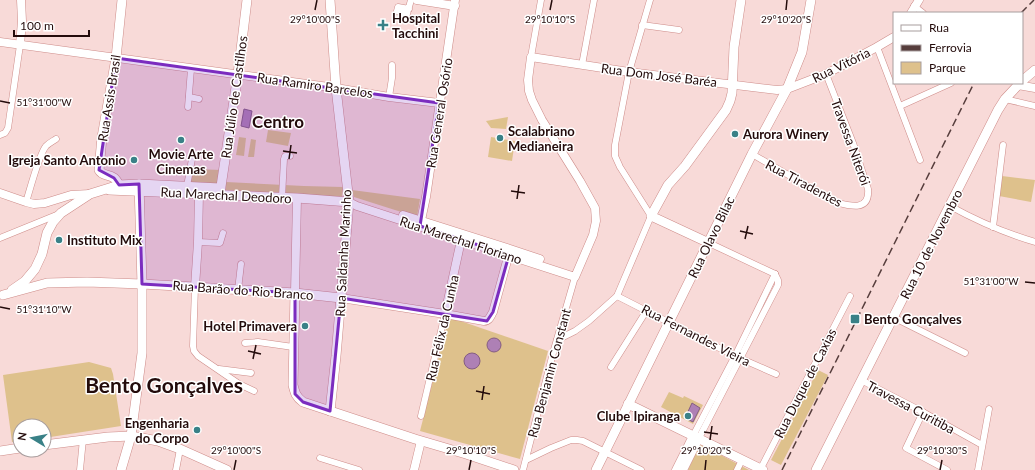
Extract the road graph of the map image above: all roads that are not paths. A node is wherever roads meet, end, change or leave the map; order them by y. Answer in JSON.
{"nodes":[{"id":1,"x":21,"y":0,"type":"edge"},
{"id":2,"x":122,"y":0,"type":"edge"},
{"id":3,"x":246,"y":0,"type":"edge"},
{"id":4,"x":330,"y":0,"type":"edge"},
{"id":5,"x":411,"y":0,"type":"edge"},
{"id":6,"x":417,"y":0,"type":"edge"},
{"id":7,"x":541,"y":0,"type":"edge"},
{"id":8,"x":594,"y":0,"type":"edge"},
{"id":9,"x":650,"y":0,"type":"edge"},
{"id":10,"x":741,"y":0,"type":"edge"},
{"id":11,"x":811,"y":0,"type":"edge"},
{"id":12,"x":455,"y":3,"type":"edge"},
{"id":13,"x":409,"y":9,"type":"dead end"},
{"id":14,"x":642,"y":24,"type":"junction"},
{"id":15,"x":679,"y":30,"type":"dead end"},
{"id":16,"x":893,"y":37,"type":"edge"},
{"id":17,"x":0,"y":42,"type":"edge"},
{"id":18,"x":20,"y":45,"type":"junction"},
{"id":19,"x":877,"y":47,"type":"junction"},
{"id":20,"x":531,"y":57,"type":"junction"},
{"id":21,"x":116,"y":58,"type":"junction"},
{"id":22,"x":392,"y":64,"type":"dead end"},
{"id":23,"x":582,"y":65,"type":"junction"},
{"id":24,"x":192,"y":69,"type":"junction"},
{"id":25,"x":1035,"y":70,"type":"edge"},
{"id":26,"x":629,"y":72,"type":"junction"},
{"id":27,"x":238,"y":74,"type":"junction"},
{"id":28,"x":826,"y":74,"type":"junction"},
{"id":29,"x":1023,"y":80,"type":"edge"},
{"id":30,"x":732,"y":84,"type":"junction"},
{"id":31,"x":949,"y":84,"type":"edge"},
{"id":32,"x":1019,"y":84,"type":"edge"},
{"id":33,"x":1023,"y":84,"type":"edge"},
{"id":34,"x":336,"y":88,"type":"junction"},
{"id":35,"x":1035,"y":88,"type":"edge"},
{"id":36,"x":786,"y":89,"type":"junction"},
{"id":37,"x":389,"y":96,"type":"junction"},
{"id":38,"x":189,"y":97,"type":"junction"},
{"id":39,"x":199,"y":99,"type":"dead end"},
{"id":40,"x":1005,"y":99,"type":"junction"},
{"id":41,"x":439,"y":103,"type":"junction"},
{"id":42,"x":900,"y":106,"type":"junction"},
{"id":43,"x":1035,"y":106,"type":"edge"},
{"id":44,"x":188,"y":107,"type":"dead end"},
{"id":45,"x":0,"y":135,"type":"edge"},
{"id":46,"x":56,"y":139,"type":"dead end"},
{"id":47,"x":1003,"y":145,"type":"dead end"},
{"id":48,"x":752,"y":154,"type":"junction"},
{"id":49,"x":290,"y":156,"type":"dead end"},
{"id":50,"x":192,"y":159,"type":"dead end"},
{"id":51,"x":920,"y":160,"type":"dead end"},
{"id":52,"x":187,"y":186,"type":"junction"},
{"id":53,"x":139,"y":187,"type":"junction"},
{"id":54,"x":121,"y":188,"type":"junction"},
{"id":55,"x":220,"y":191,"type":"junction"},
{"id":56,"x":0,"y":193,"type":"edge"},
{"id":57,"x":198,"y":193,"type":"junction"},
{"id":58,"x":90,"y":194,"type":"junction"},
{"id":59,"x":282,"y":197,"type":"junction"},
{"id":60,"x":297,"y":198,"type":"junction"},
{"id":61,"x":352,"y":201,"type":"junction"},
{"id":62,"x":26,"y":202,"type":"junction"},
{"id":63,"x":858,"y":206,"type":"joint"},
{"id":64,"x":950,"y":206,"type":"junction"},
{"id":65,"x":61,"y":213,"type":"junction"},
{"id":66,"x":651,"y":216,"type":"junction"},
{"id":67,"x":40,"y":221,"type":"junction"},
{"id":68,"x":421,"y":223,"type":"junction"},
{"id":69,"x":993,"y":227,"type":"junction"},
{"id":70,"x":47,"y":233,"type":"junction"},
{"id":71,"x":223,"y":233,"type":"dead end"},
{"id":72,"x":0,"y":238,"type":"edge"},
{"id":73,"x":476,"y":238,"type":"junction"},
{"id":74,"x":463,"y":240,"type":"junction"},
{"id":75,"x":198,"y":242,"type":"junction"},
{"id":76,"x":709,"y":242,"type":"junction"},
{"id":77,"x":1035,"y":242,"type":"edge"},
{"id":78,"x":510,"y":252,"type":"junction"},
{"id":79,"x":241,"y":264,"type":"dead end"},
{"id":80,"x":35,"y":269,"type":"junction"},
{"id":81,"x":576,"y":275,"type":"junction"},
{"id":82,"x":41,"y":284,"type":"junction"},
{"id":83,"x":142,"y":284,"type":"junction"},
{"id":84,"x":195,"y":287,"type":"junction"},
{"id":85,"x":238,"y":290,"type":"junction"},
{"id":86,"x":295,"y":293,"type":"junction"},
{"id":87,"x":1,"y":296,"type":"edge"},
{"id":88,"x":617,"y":296,"type":"junction"},
{"id":89,"x":850,"y":296,"type":"dead end"},
{"id":90,"x":341,"y":298,"type":"junction"},
{"id":91,"x":647,"y":310,"type":"junction"},
{"id":92,"x":446,"y":314,"type":"junction"},
{"id":93,"x":893,"y":317,"type":"junction"},
{"id":94,"x":669,"y":322,"type":"junction"},
{"id":95,"x":557,"y":340,"type":"junction"},
{"id":96,"x":245,"y":343,"type":"dead end"},
{"id":97,"x":293,"y":347,"type":"junction"},
{"id":98,"x":965,"y":353,"type":"dead end"},
{"id":99,"x":738,"y":357,"type":"junction"},
{"id":100,"x":611,"y":367,"type":"dead end"},
{"id":101,"x":217,"y":369,"type":"junction"},
{"id":102,"x":251,"y":373,"type":"dead end"},
{"id":103,"x":776,"y":374,"type":"dead end"},
{"id":104,"x":861,"y":380,"type":"junction"},
{"id":105,"x":254,"y":391,"type":"dead end"},
{"id":106,"x":628,"y":404,"type":"junction"},
{"id":107,"x":989,"y":409,"type":"dead end"},
{"id":108,"x":330,"y":411,"type":"junction"},
{"id":109,"x":923,"y":412,"type":"junction"},
{"id":110,"x":421,"y":416,"type":"dead end"},
{"id":111,"x":131,"y":436,"type":"junction"},
{"id":112,"x":696,"y":437,"type":"junction"},
{"id":113,"x":83,"y":439,"type":"junction"},
{"id":114,"x":421,"y":441,"type":"junction"},
{"id":115,"x":52,"y":444,"type":"edge"},
{"id":116,"x":982,"y":445,"type":"junction"},
{"id":117,"x":12,"y":449,"type":"edge"},
{"id":118,"x":180,"y":449,"type":"junction"},
{"id":119,"x":0,"y":451,"type":"edge"},
{"id":120,"x":605,"y":452,"type":"junction"},
{"id":121,"x":320,"y":458,"type":"dead end"},
{"id":122,"x":526,"y":460,"type":"junction"},
{"id":123,"x":742,"y":460,"type":"junction"},
{"id":124,"x":683,"y":465,"type":"edge"},
{"id":125,"x":224,"y":469,"type":"edge"},
{"id":126,"x":80,"y":470,"type":"edge"},
{"id":127,"x":121,"y":470,"type":"edge"},
{"id":128,"x":176,"y":470,"type":"edge"},
{"id":129,"x":359,"y":470,"type":"edge"},
{"id":130,"x":414,"y":470,"type":"edge"},
{"id":131,"x":514,"y":470,"type":"edge"},
{"id":132,"x":523,"y":470,"type":"edge"},
{"id":133,"x":596,"y":470,"type":"edge"},
{"id":134,"x":641,"y":470,"type":"edge"},
{"id":135,"x":676,"y":470,"type":"edge"},
{"id":136,"x":737,"y":470,"type":"edge"},
{"id":137,"x":761,"y":470,"type":"edge"},
{"id":138,"x":816,"y":470,"type":"edge"},
{"id":139,"x":947,"y":470,"type":"edge"},
{"id":140,"x":978,"y":470,"type":"edge"}],
"edges":[{"from":1,"to":18,"type":"street"},
{"from":2,"to":21,"type":"main road","name":"Rua Assis Brasil"},
{"from":3,"to":27,"type":"main road","name":"Rua Júlio de Castilhos"},
{"from":4,"to":34,"type":"main road","name":"Rua Saldanha Marinho"},
{"from":5,"to":13,"type":"street"},
{"from":6,"to":12,"type":"street"},
{"from":7,"to":20,"type":"street"},
{"from":8,"to":23,"type":"street"},
{"from":9,"to":14,"type":"street"},
{"from":10,"to":30,"type":"main road"},
{"from":11,"to":36,"type":"main road","name":"Rua Olavo Bilac"},
{"from":12,"to":41,"type":"street","name":"Rua General Osório"},
{"from":14,"to":15,"type":"street"},
{"from":14,"to":26,"type":"street"},
{"from":16,"to":19,"type":"street","name":"Rua Vitória"},
{"from":17,"to":18,"type":"street","name":"Rua Ramiro Barcelos"},
{"from":18,"to":21,"type":"street","name":"Rua Ramiro Barcelos"},
{"from":18,"to":45,"type":"street"},
{"from":19,"to":28,"type":"street","name":"Rua Vitória"},
{"from":19,"to":42,"type":"street"},
{"from":20,"to":23,"type":"street","name":"Rua Dom José Baréa"},
{"from":20,"to":81,"type":"street"},
{"from":21,"to":24,"type":"street","name":"Rua Ramiro Barcelos"},
{"from":21,"to":54,"type":"main road","name":"Rua Assis Brasil"},
{"from":22,"to":37,"type":"street"},
{"from":23,"to":26,"type":"street","name":"Rua Dom José Baréa"},
{"from":24,"to":27,"type":"street","name":"Rua Ramiro Barcelos"},
{"from":24,"to":38,"type":"street"},
{"from":25,"to":29,"type":"main road","name":"Rua 10 de Novembro"},
{"from":26,"to":30,"type":"street","name":"Rua Dom José Baréa"},
{"from":26,"to":66,"type":"street"},
{"from":27,"to":34,"type":"street","name":"Rua Ramiro Barcelos"},
{"from":27,"to":55,"type":"main road","name":"Rua Júlio de Castilhos"},
{"from":28,"to":36,"type":"street","name":"Rua Vitória"},
{"from":28,"to":63,"type":"street","name":"Travessa Niterói"},
{"from":30,"to":36,"type":"street","name":"Rua Dom José Baréa"},
{"from":30,"to":66,"type":"main road"},
{"from":31,"to":42,"type":"street"},
{"from":32,"to":40,"type":"main road","name":"Rua 10 de Novembro"},
{"from":33,"to":35,"type":"street"},
{"from":34,"to":37,"type":"street","name":"Rua Ramiro Barcelos"},
{"from":34,"to":61,"type":"main road","name":"Rua Saldanha Marinho"},
{"from":36,"to":48,"type":"main road","name":"Rua Olavo Bilac"},
{"from":37,"to":41,"type":"street","name":"Rua Ramiro Barcelos"},
{"from":38,"to":39,"type":"street"},
{"from":38,"to":44,"type":"street"},
{"from":40,"to":43,"type":"street"},
{"from":40,"to":64,"type":"main road","name":"Rua 10 de Novembro"},
{"from":41,"to":68,"type":"street","name":"Rua General Osório"},
{"from":42,"to":51,"type":"street"},
{"from":46,"to":62,"type":"street"},
{"from":47,"to":69,"type":"street"},
{"from":48,"to":63,"type":"street","name":"Rua Tiradentes"},
{"from":48,"to":76,"type":"main road","name":"Rua Olavo Bilac"},
{"from":49,"to":59,"type":"street"},
{"from":50,"to":52,"type":"street"},
{"from":52,"to":53,"type":"main road","name":"Rua Marechal Deodoro"},
{"from":52,"to":55,"type":"main road","name":"Rua Marechal Deodoro"},
{"from":53,"to":54,"type":"main road","name":"Rua Marechal Deodoro"},
{"from":53,"to":57,"type":"main road","name":"Rua Marechal Deodoro"},
{"from":53,"to":83,"type":"main road"},
{"from":54,"to":58,"type":"main road","name":"Rua Marechal Deodoro"},
{"from":55,"to":57,"type":"main road","name":"Rua Marechal Deodoro"},
{"from":55,"to":59,"type":"main road","name":"Rua Marechal Deodoro"},
{"from":56,"to":62,"type":"street"},
{"from":57,"to":75,"type":"street"},
{"from":58,"to":62,"type":"street"},
{"from":58,"to":65,"type":"main road","name":"Rua Marechal Deodoro"},
{"from":59,"to":60,"type":"main road","name":"Rua Marechal Deodoro"},
{"from":60,"to":61,"type":"main road","name":"Rua Marechal Deodoro"},
{"from":60,"to":86,"type":"street"},
{"from":61,"to":68,"type":"street","name":"Rua Marechal Floriano"},
{"from":61,"to":90,"type":"main road","name":"Rua Saldanha Marinho"},
{"from":64,"to":69,"type":"street"},
{"from":64,"to":93,"type":"main road","name":"Rua 10 de Novembro"},
{"from":65,"to":67,"type":"street"},
{"from":65,"to":70,"type":"main road"},
{"from":66,"to":76,"type":"main road"},
{"from":66,"to":88,"type":"street"},
{"from":67,"to":70,"type":"street"},
{"from":67,"to":72,"type":"street"},
{"from":68,"to":73,"type":"street","name":"Rua Marechal Floriano"},
{"from":68,"to":74,"type":"street","name":"Rua Marechal Floriano"},
{"from":69,"to":77,"type":"street"},
{"from":70,"to":80,"type":"main road"},
{"from":71,"to":75,"type":"street"},
{"from":73,"to":74,"type":"street"},
{"from":73,"to":78,"type":"street","name":"Rua Marechal Floriano"},
{"from":74,"to":78,"type":"street","name":"Rua Marechal Floriano"},
{"from":74,"to":92,"type":"street","name":"Rua Félix da Cunha"},
{"from":75,"to":84,"type":"street"},
{"from":76,"to":94,"type":"main road","name":"Rua Olavo Bilac"},
{"from":76,"to":99,"type":"street"},
{"from":78,"to":81,"type":"street","name":"Rua Marechal Floriano"},
{"from":78,"to":92,"type":"street","name":"Rua Barão do Rio Branco"},
{"from":79,"to":85,"type":"street"},
{"from":80,"to":82,"type":"main road"},
{"from":80,"to":87,"type":"main road"},
{"from":81,"to":95,"type":"street","name":"Rua Benjamin Constant"},
{"from":82,"to":83,"type":"main road","name":"Rua Barão do Rio Branco"},
{"from":82,"to":87,"type":"main road","name":"Rua Barão do Rio Branco"},
{"from":83,"to":84,"type":"main road","name":"Rua Barão do Rio Branco"},
{"from":83,"to":111,"type":"main road"},
{"from":84,"to":85,"type":"main road","name":"Rua Barão do Rio Branco"},
{"from":84,"to":101,"type":"street"},
{"from":85,"to":86,"type":"main road","name":"Rua Barão do Rio Branco"},
{"from":86,"to":90,"type":"main road","name":"Rua Barão do Rio Branco"},
{"from":86,"to":97,"type":"main road"},
{"from":88,"to":91,"type":"street","name":"Rua Fernandes Vieira"},
{"from":88,"to":95,"type":"street"},
{"from":89,"to":137,"type":"street","name":"Rua Duque de Caxias"},
{"from":90,"to":92,"type":"street","name":"Rua Barão do Rio Branco"},
{"from":90,"to":108,"type":"main road","name":"Rua Saldanha Marinho"},
{"from":91,"to":94,"type":"street","name":"Rua Fernandes Vieira"},
{"from":91,"to":100,"type":"street"},
{"from":92,"to":110,"type":"street","name":"Rua Félix da Cunha"},
{"from":93,"to":98,"type":"street"},
{"from":93,"to":104,"type":"main road","name":"Rua 10 de Novembro"},
{"from":94,"to":99,"type":"street","name":"Rua Fernandes Vieira"},
{"from":94,"to":106,"type":"main road","name":"Rua Olavo Bilac"},
{"from":95,"to":122,"type":"street","name":"Rua Benjamin Constant"},
{"from":96,"to":97,"type":"street"},
{"from":97,"to":108,"type":"main road"},
{"from":99,"to":103,"type":"street","name":"Rua Fernandes Vieira"},
{"from":99,"to":112,"type":"street"},
{"from":101,"to":102,"type":"street"},
{"from":101,"to":105,"type":"street"},
{"from":104,"to":109,"type":"street","name":"Travessa Curitiba"},
{"from":104,"to":138,"type":"main road","name":"Rua 10 de Novembro"},
{"from":106,"to":112,"type":"main road"},
{"from":106,"to":120,"type":"main road","name":"Rua Olavo Bilac"},
{"from":107,"to":116,"type":"street"},
{"from":108,"to":114,"type":"main road"},
{"from":109,"to":116,"type":"street","name":"Travessa Curitiba"},
{"from":109,"to":139,"type":"street"},
{"from":111,"to":113,"type":"main road"},
{"from":111,"to":118,"type":"main road"},
{"from":111,"to":127,"type":"main road"},
{"from":112,"to":123,"type":"main road"},
{"from":112,"to":124,"type":"street"},
{"from":113,"to":115,"type":"main road"},
{"from":113,"to":126,"type":"street"},
{"from":114,"to":130,"type":"street"},
{"from":114,"to":131,"type":"main road"},
{"from":116,"to":140,"type":"street"},
{"from":117,"to":119,"type":"main road"},
{"from":118,"to":125,"type":"main road"},
{"from":118,"to":128,"type":"street"},
{"from":120,"to":122,"type":"street"},
{"from":120,"to":133,"type":"main road","name":"Rua Olavo Bilac"},
{"from":120,"to":134,"type":"street"},
{"from":121,"to":129,"type":"street"},
{"from":122,"to":132,"type":"street","name":"Rua Benjamin Constant"},
{"from":123,"to":136,"type":"street"},
{"from":123,"to":137,"type":"main road"},
{"from":124,"to":135,"type":"street"}]}
